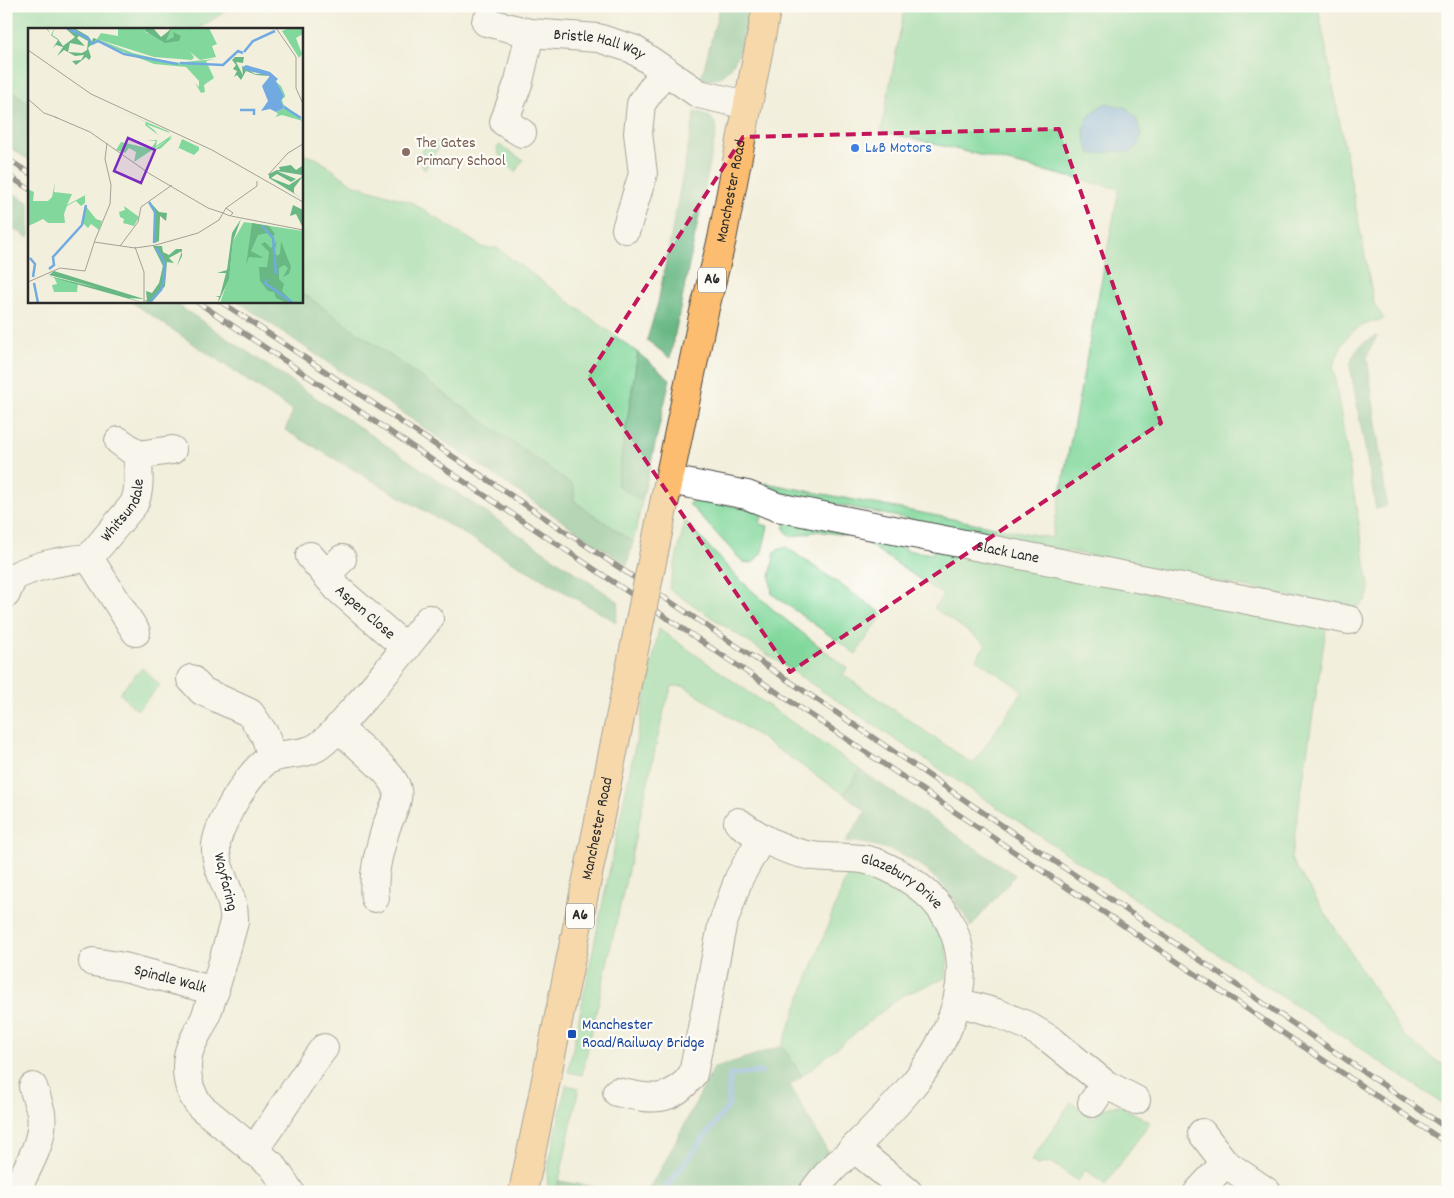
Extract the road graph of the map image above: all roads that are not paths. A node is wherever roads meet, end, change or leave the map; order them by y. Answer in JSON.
{"nodes":[{"id":1,"x":767,"y":6,"type":"edge"},
{"id":2,"x":486,"y":22,"type":"dead end"},
{"id":3,"x":530,"y":33,"type":"junction"},
{"id":4,"x":665,"y":70,"type":"junction"},
{"id":5,"x":747,"y":105,"type":"junction"},
{"id":6,"x":506,"y":129,"type":"dead end"},
{"id":7,"x":627,"y":211,"type":"dead end"},
{"id":8,"x":172,"y":450,"type":"dead end"},
{"id":9,"x":670,"y":480,"type":"junction"},
{"id":10,"x":90,"y":558,"type":"junction"},
{"id":11,"x":326,"y":563,"type":"dead end"},
{"id":12,"x":9,"y":580,"type":"edge"},
{"id":13,"x":429,"y":619,"type":"dead end"},
{"id":14,"x":1349,"y":620,"type":"dead end"},
{"id":15,"x":136,"y":632,"type":"dead end"},
{"id":16,"x":406,"y":648,"type":"junction"},
{"id":17,"x":196,"y":692,"type":"dead end"},
{"id":18,"x":338,"y":728,"type":"junction"},
{"id":19,"x":272,"y":758,"type":"junction"},
{"id":20,"x":738,"y":822,"type":"dead end"},
{"id":21,"x":761,"y":839,"type":"junction"},
{"id":22,"x":367,"y":888,"type":"dead end"},
{"id":23,"x":93,"y":962,"type":"dead end"},
{"id":24,"x":215,"y":992,"type":"junction"},
{"id":25,"x":957,"y":1002,"type":"junction"},
{"id":26,"x":321,"y":1065,"type":"dead end"},
{"id":27,"x":33,"y":1087,"type":"dead end"},
{"id":28,"x":617,"y":1092,"type":"dead end"},
{"id":29,"x":1136,"y":1100,"type":"dead end"},
{"id":30,"x":1202,"y":1133,"type":"dead end"},
{"id":31,"x":854,"y":1148,"type":"junction"},
{"id":32,"x":253,"y":1151,"type":"junction"},
{"id":33,"x":1225,"y":1163,"type":"junction"},
{"id":34,"x":13,"y":1191,"type":"edge"},
{"id":35,"x":290,"y":1192,"type":"edge"},
{"id":36,"x":523,"y":1192,"type":"edge"},
{"id":37,"x":813,"y":1192,"type":"edge"},
{"id":38,"x":908,"y":1192,"type":"edge"},
{"id":39,"x":1198,"y":1192,"type":"edge"},
{"id":40,"x":1267,"y":1192,"type":"edge"}],
"edges":[{"from":1,"to":5,"type":"main road","name":"Manchester Road","number":"A6"},
{"from":2,"to":3,"type":"street","name":"Bristle Hall Way"},
{"from":3,"to":4,"type":"street","name":"Bristle Hall Way"},
{"from":3,"to":6,"type":"street","name":"Bristle Hall Way"},
{"from":4,"to":5,"type":"street","name":"Bristle Hall Way"},
{"from":4,"to":7,"type":"street","name":"Bristle Hall Way"},
{"from":5,"to":9,"type":"main road","name":"Manchester Road","number":"A6"},
{"from":8,"to":10,"type":"street","name":"Whitsundale"},
{"from":9,"to":14,"type":"street","name":"Slack Lane"},
{"from":9,"to":36,"type":"main road","name":"Manchester Road","number":"A6","bridge":true},
{"from":10,"to":12,"type":"street","name":"Whitsundale"},
{"from":10,"to":15,"type":"street","name":"Whitsundale"},
{"from":11,"to":16,"type":"street","name":"Aspen Close"},
{"from":13,"to":16,"type":"street","name":"Wayfaring"},
{"from":16,"to":18,"type":"street","name":"Wayfaring"},
{"from":17,"to":19,"type":"street"},
{"from":18,"to":19,"type":"street","name":"Wayfaring"},
{"from":18,"to":22,"type":"street"},
{"from":19,"to":24,"type":"street","name":"Wayfaring"},
{"from":20,"to":21,"type":"street","name":"Glazebury Drive"},
{"from":21,"to":25,"type":"street","name":"Glazebury Drive"},
{"from":21,"to":28,"type":"street"},
{"from":23,"to":24,"type":"street","name":"Spindle Walk"},
{"from":24,"to":32,"type":"street","name":"Wayfaring"},
{"from":25,"to":29,"type":"street"},
{"from":25,"to":31,"type":"street","name":"Glazebury Drive"},
{"from":26,"to":32,"type":"street"},
{"from":27,"to":34,"type":"street"},
{"from":30,"to":33,"type":"street"},
{"from":31,"to":37,"type":"street","name":"Glazebury Drive"},
{"from":31,"to":38,"type":"street"},
{"from":32,"to":35,"type":"street","name":"Wayfaring"},
{"from":33,"to":39,"type":"street"},
{"from":33,"to":40,"type":"street"}]}
